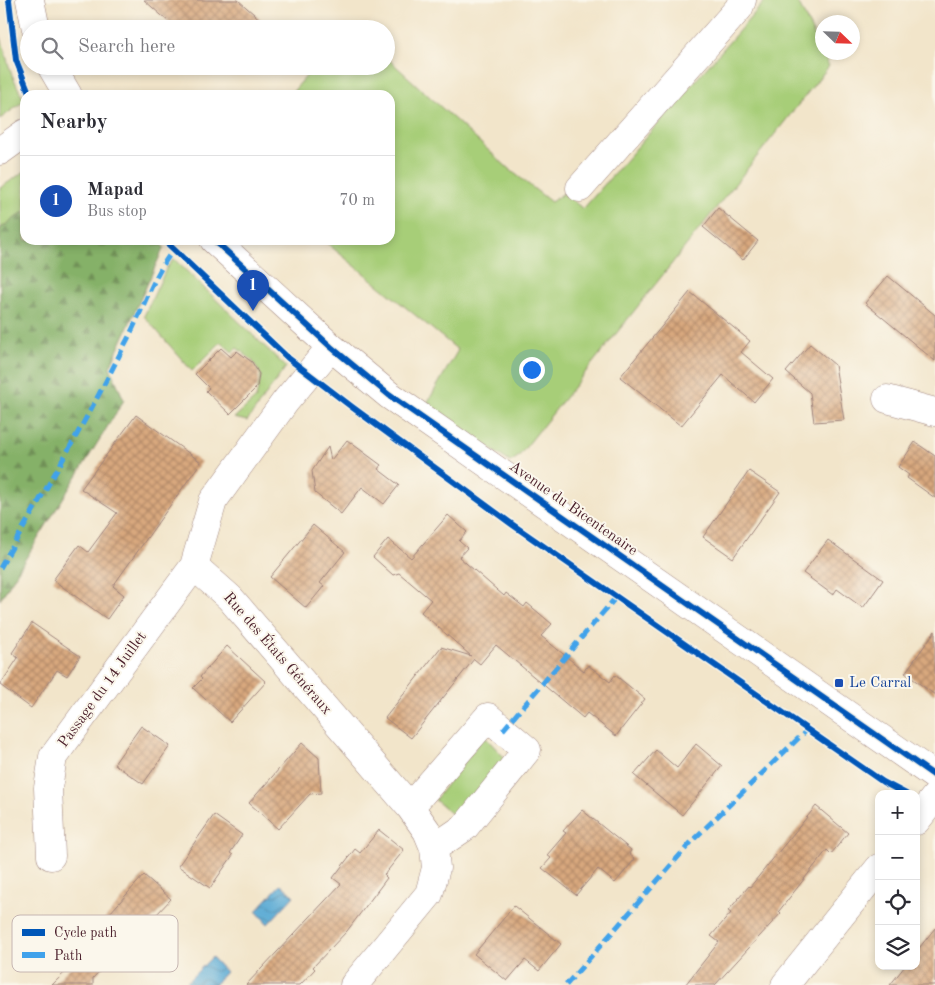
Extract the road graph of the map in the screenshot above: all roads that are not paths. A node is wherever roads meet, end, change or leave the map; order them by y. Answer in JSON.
{"nodes":[{"id":1,"x":30,"y":0,"type":"edge"},
{"id":2,"x":742,"y":0,"type":"edge"},
{"id":3,"x":34,"y":20,"type":"edge"},
{"id":4,"x":56,"y":75,"type":"edge"},
{"id":5,"x":65,"y":90,"type":"edge"},
{"id":6,"x":20,"y":137,"type":"edge"},
{"id":7,"x":0,"y":151,"type":"edge"},
{"id":8,"x":580,"y":188,"type":"dead end"},
{"id":9,"x":219,"y":245,"type":"edge"},
{"id":10,"x":331,"y":348,"type":"junction"},
{"id":11,"x":887,"y":399,"type":"dead end"},
{"id":12,"x":935,"y":412,"type":"edge"},
{"id":13,"x":194,"y":566,"type":"junction"},
{"id":14,"x":935,"y":776,"type":"edge"},
{"id":15,"x":935,"y":797,"type":"edge"},
{"id":16,"x":410,"y":807,"type":"junction"},
{"id":17,"x":920,"y":816,"type":"edge"},
{"id":18,"x":434,"y":848,"type":"junction"},
{"id":19,"x":51,"y":856,"type":"dead end"},
{"id":20,"x":875,"y":873,"type":"edge"},
{"id":21,"x":354,"y":985,"type":"edge"},
{"id":22,"x":785,"y":985,"type":"edge"}],
"edges":[{"from":1,"to":3,"type":"street"},
{"from":2,"to":8,"type":"street"},
{"from":4,"to":5,"type":"street"},
{"from":6,"to":7,"type":"street"},
{"from":9,"to":10,"type":"street","name":"Avenue du Bicentenaire"},
{"from":10,"to":13,"type":"street"},
{"from":10,"to":14,"type":"street","name":"Avenue du Bicentenaire"},
{"from":11,"to":12,"type":"street"},
{"from":13,"to":16,"type":"street","name":"Rue des États Généraux"},
{"from":13,"to":19,"type":"street","name":"Passage du 14 Juillet"},
{"from":15,"to":17,"type":"street"},
{"from":16,"to":18,"type":"street","name":"Rue des États Généraux"},
{"from":16,"to":18,"type":"street"},
{"from":18,"to":21,"type":"street","name":"Rue des États Généraux"},
{"from":20,"to":22,"type":"street"}]}
